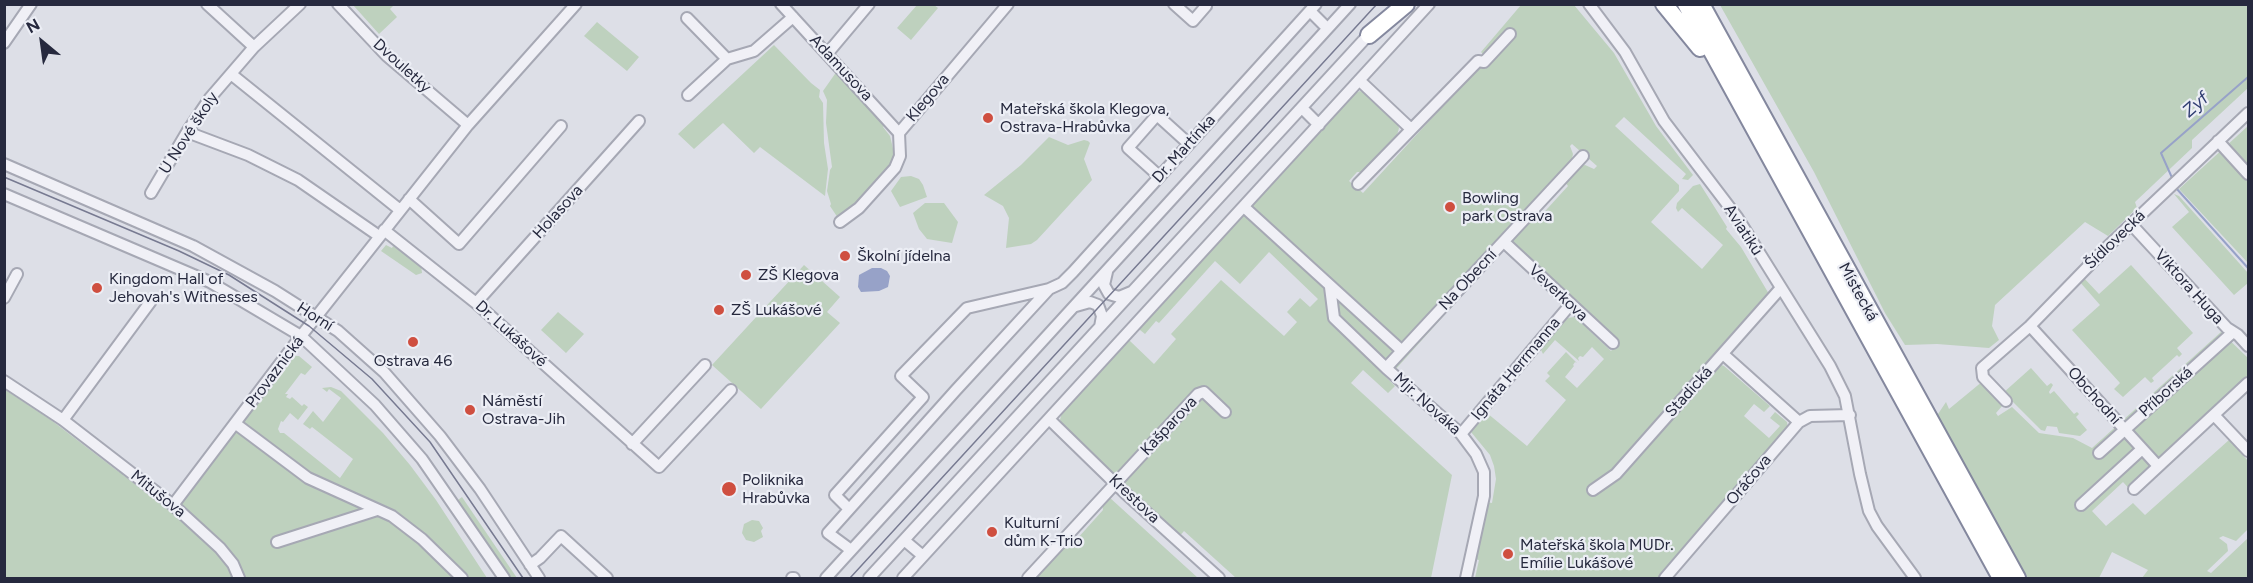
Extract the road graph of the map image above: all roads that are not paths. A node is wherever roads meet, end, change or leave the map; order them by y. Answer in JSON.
{"nodes":[{"id":1,"x":207,"y":4,"type":"edge"},
{"id":2,"x":300,"y":4,"type":"edge"},
{"id":3,"x":338,"y":4,"type":"edge"},
{"id":4,"x":576,"y":4,"type":"edge"},
{"id":5,"x":781,"y":4,"type":"edge"},
{"id":6,"x":869,"y":4,"type":"edge"},
{"id":7,"x":1008,"y":4,"type":"edge"},
{"id":8,"x":1174,"y":4,"type":"edge"},
{"id":9,"x":1205,"y":4,"type":"edge"},
{"id":10,"x":1350,"y":4,"type":"edge"},
{"id":11,"x":1396,"y":4,"type":"edge"},
{"id":12,"x":1406,"y":4,"type":"edge"},
{"id":13,"x":1429,"y":4,"type":"edge"},
{"id":14,"x":1589,"y":4,"type":"edge"},
{"id":15,"x":1664,"y":4,"type":"edge"},
{"id":16,"x":1686,"y":4,"type":"edge"},
{"id":17,"x":1701,"y":4,"type":"edge"},
{"id":18,"x":26,"y":6,"type":"edge"},
{"id":19,"x":1313,"y":8,"type":"edge"},
{"id":20,"x":793,"y":17,"type":"junction"},
{"id":21,"x":687,"y":18,"type":"dead end"},
{"id":22,"x":1328,"y":28,"type":"junction"},
{"id":23,"x":1369,"y":34,"type":"junction"},
{"id":24,"x":1510,"y":34,"type":"dead end"},
{"id":25,"x":4,"y":43,"type":"edge"},
{"id":26,"x":254,"y":47,"type":"junction"},
{"id":27,"x":827,"y":54,"type":"junction"},
{"id":28,"x":727,"y":59,"type":"junction"},
{"id":29,"x":231,"y":74,"type":"junction"},
{"id":30,"x":1360,"y":81,"type":"junction"},
{"id":31,"x":1731,"y":86,"type":"junction"},
{"id":32,"x":688,"y":95,"type":"dead end"},
{"id":33,"x":1302,"y":108,"type":"junction"},
{"id":34,"x":2248,"y":113,"type":"edge"},
{"id":35,"x":639,"y":122,"type":"dead end"},
{"id":36,"x":468,"y":124,"type":"junction"},
{"id":37,"x":1319,"y":125,"type":"junction"},
{"id":38,"x":561,"y":126,"type":"dead end"},
{"id":39,"x":1411,"y":129,"type":"junction"},
{"id":40,"x":187,"y":132,"type":"junction"},
{"id":41,"x":899,"y":133,"type":"junction"},
{"id":42,"x":2218,"y":141,"type":"junction"},
{"id":43,"x":1189,"y":144,"type":"junction"},
{"id":44,"x":1583,"y":156,"type":"dead end"},
{"id":45,"x":4,"y":164,"type":"edge"},
{"id":46,"x":2248,"y":174,"type":"edge"},
{"id":47,"x":1160,"y":176,"type":"junction"},
{"id":48,"x":1358,"y":184,"type":"dead end"},
{"id":49,"x":151,"y":193,"type":"dead end"},
{"id":50,"x":4,"y":194,"type":"edge"},
{"id":51,"x":409,"y":199,"type":"junction"},
{"id":52,"x":1244,"y":207,"type":"junction"},
{"id":53,"x":400,"y":210,"type":"junction"},
{"id":54,"x":840,"y":222,"type":"dead end"},
{"id":55,"x":2132,"y":224,"type":"junction"},
{"id":56,"x":381,"y":233,"type":"junction"},
{"id":57,"x":1504,"y":242,"type":"junction"},
{"id":58,"x":1107,"y":272,"type":"junction"},
{"id":59,"x":16,"y":274,"type":"dead end"},
{"id":60,"x":1330,"y":287,"type":"junction"},
{"id":61,"x":1049,"y":289,"type":"junction"},
{"id":62,"x":1780,"y":289,"type":"junction"},
{"id":63,"x":1133,"y":291,"type":"junction"},
{"id":64,"x":4,"y":298,"type":"edge"},
{"id":65,"x":151,"y":301,"type":"dead end"},
{"id":66,"x":476,"y":303,"type":"junction"},
{"id":67,"x":1570,"y":305,"type":"junction"},
{"id":68,"x":1076,"y":306,"type":"junction"},
{"id":69,"x":316,"y":317,"type":"junction"},
{"id":70,"x":2030,"y":326,"type":"junction"},
{"id":71,"x":1100,"y":327,"type":"junction"},
{"id":72,"x":2233,"y":332,"type":"junction"},
{"id":73,"x":301,"y":336,"type":"junction"},
{"id":74,"x":1612,"y":344,"type":"dead end"},
{"id":75,"x":2248,"y":346,"type":"edge"},
{"id":76,"x":1401,"y":350,"type":"junction"},
{"id":77,"x":1723,"y":354,"type":"junction"},
{"id":78,"x":705,"y":365,"type":"dead end"},
{"id":79,"x":1386,"y":368,"type":"junction"},
{"id":80,"x":4,"y":381,"type":"edge"},
{"id":81,"x":2248,"y":383,"type":"edge"},
{"id":82,"x":731,"y":390,"type":"dead end"},
{"id":83,"x":2006,"y":401,"type":"dead end"},
{"id":84,"x":1226,"y":412,"type":"dead end"},
{"id":85,"x":1850,"y":415,"type":"junction"},
{"id":86,"x":2214,"y":415,"type":"junction"},
{"id":87,"x":1049,"y":419,"type":"junction"},
{"id":88,"x":63,"y":420,"type":"junction"},
{"id":89,"x":1799,"y":422,"type":"junction"},
{"id":90,"x":236,"y":424,"type":"junction"},
{"id":91,"x":2124,"y":429,"type":"junction"},
{"id":92,"x":1461,"y":434,"type":"junction"},
{"id":93,"x":632,"y":444,"type":"junction"},
{"id":94,"x":2142,"y":449,"type":"junction"},
{"id":95,"x":2248,"y":451,"type":"edge"},
{"id":96,"x":2099,"y":453,"type":"dead end"},
{"id":97,"x":2158,"y":466,"type":"junction"},
{"id":98,"x":1116,"y":483,"type":"junction"},
{"id":99,"x":2134,"y":489,"type":"dead end"},
{"id":100,"x":1593,"y":490,"type":"dead end"},
{"id":101,"x":349,"y":497,"type":"junction"},
{"id":102,"x":173,"y":505,"type":"junction"},
{"id":103,"x":2081,"y":505,"type":"dead end"},
{"id":104,"x":849,"y":508,"type":"junction"},
{"id":105,"x":377,"y":510,"type":"junction"},
{"id":106,"x":348,"y":519,"type":"junction"},
{"id":107,"x":904,"y":540,"type":"junction"},
{"id":108,"x":277,"y":542,"type":"dead end"},
{"id":109,"x":851,"y":550,"type":"junction"},
{"id":110,"x":923,"y":556,"type":"junction"},
{"id":111,"x":530,"y":565,"type":"junction"},
{"id":112,"x":239,"y":579,"type":"edge"},
{"id":113,"x":462,"y":579,"type":"edge"},
{"id":114,"x":504,"y":579,"type":"edge"},
{"id":115,"x":539,"y":579,"type":"edge"},
{"id":116,"x":607,"y":579,"type":"edge"},
{"id":117,"x":826,"y":579,"type":"edge"},
{"id":118,"x":869,"y":579,"type":"edge"},
{"id":119,"x":903,"y":579,"type":"edge"},
{"id":120,"x":1028,"y":579,"type":"edge"},
{"id":121,"x":1219,"y":579,"type":"edge"},
{"id":122,"x":1466,"y":579,"type":"edge"},
{"id":123,"x":1665,"y":579,"type":"edge"},
{"id":124,"x":1915,"y":579,"type":"edge"},
{"id":125,"x":2001,"y":579,"type":"edge"},
{"id":126,"x":2017,"y":579,"type":"edge"}],
"edges":[{"from":1,"to":26,"type":"street"},
{"from":2,"to":26,"type":"street","name":"U Nové školy"},
{"from":3,"to":36,"type":"street","name":"Dvouletky"},
{"from":4,"to":36,"type":"street","name":"Provaznická"},
{"from":5,"to":20,"type":"street","name":"Adamusova"},
{"from":6,"to":27,"type":"street"},
{"from":7,"to":41,"type":"street","name":"Klegova"},
{"from":8,"to":9,"type":"street"},
{"from":10,"to":22,"type":"street","name":"Dr. Martínka"},
{"from":11,"to":23,"type":"street"},
{"from":12,"to":23,"type":"highway"},
{"from":13,"to":30,"type":"street"},
{"from":14,"to":62,"type":"street","name":"Aviatiků"},
{"from":15,"to":31,"type":"highway"},
{"from":16,"to":31,"type":"highway","name":"Místecká"},
{"from":17,"to":126,"type":"highway","name":"Místecká"},
{"from":18,"to":25,"type":"street"},
{"from":19,"to":22,"type":"street"},
{"from":19,"to":43,"type":"street","name":"Dr. Martínka"},
{"from":20,"to":27,"type":"street","name":"Adamusova"},
{"from":20,"to":28,"type":"street"},
{"from":21,"to":28,"type":"street"},
{"from":22,"to":58,"type":"street","name":"Dr. Martínka"},
{"from":23,"to":33,"type":"street"},
{"from":24,"to":39,"type":"street"},
{"from":26,"to":29,"type":"street","name":"U Nové školy"},
{"from":27,"to":41,"type":"street","name":"Adamusova"},
{"from":28,"to":32,"type":"street"},
{"from":29,"to":40,"type":"street","name":"U Nové školy"},
{"from":29,"to":53,"type":"street","name":"U Nové školy"},
{"from":30,"to":37,"type":"street"},
{"from":30,"to":39,"type":"street"},
{"from":31,"to":125,"type":"highway","name":"Místecká"},
{"from":33,"to":37,"type":"street"},
{"from":33,"to":63,"type":"street"},
{"from":34,"to":42,"type":"street","name":"Šídlovecká"},
{"from":35,"to":66,"type":"street","name":"Holasova"},
{"from":36,"to":51,"type":"street","name":"Provaznická"},
{"from":37,"to":52,"type":"street"},
{"from":38,"to":51,"type":"street"},
{"from":39,"to":48,"type":"street"},
{"from":40,"to":49,"type":"street","name":"U Nové školy"},
{"from":40,"to":56,"type":"street","name":"Dr. Lukášové"},
{"from":41,"to":54,"type":"street","name":"Klegova"},
{"from":42,"to":46,"type":"street"},
{"from":42,"to":55,"type":"street","name":"Šídlovecká"},
{"from":43,"to":47,"type":"street","name":"Dr. Martínka"},
{"from":43,"to":47,"type":"street"},
{"from":44,"to":57,"type":"street","name":"Na Obecní"},
{"from":45,"to":69,"type":"street","name":"Horní"},
{"from":47,"to":61,"type":"street","name":"Dr. Martínka"},
{"from":50,"to":73,"type":"street","name":"Horní"},
{"from":51,"to":53,"type":"street","name":"Provaznická"},
{"from":52,"to":60,"type":"street","name":"Mjr. Nováka"},
{"from":52,"to":87,"type":"street"},
{"from":53,"to":56,"type":"street","name":"Provaznická"},
{"from":55,"to":70,"type":"street","name":"Šídlovecká"},
{"from":55,"to":72,"type":"street","name":"Viktora Huga"},
{"from":56,"to":66,"type":"street","name":"Dr. Lukášové"},
{"from":56,"to":69,"type":"street","name":"Provaznická"},
{"from":57,"to":67,"type":"street","name":"Veverkova"},
{"from":57,"to":76,"type":"street","name":"Na Obecní"},
{"from":58,"to":63,"type":"street"},
{"from":58,"to":68,"type":"street","name":"Dr. Martínka"},
{"from":59,"to":64,"type":"street"},
{"from":60,"to":76,"type":"street","name":"Mjr. Nováka"},
{"from":60,"to":79,"type":"street","name":"Mjr. Nováka"},
{"from":61,"to":104,"type":"street","name":"Dr. Martínka"},
{"from":61,"to":104,"type":"street","name":"Dr. Martínka"},
{"from":62,"to":77,"type":"street","name":"Stadická"},
{"from":62,"to":85,"type":"street","name":"Aviatiků"},
{"from":63,"to":71,"type":"street"},
{"from":65,"to":88,"type":"street"},
{"from":66,"to":93,"type":"street","name":"Dr. Lukášové"},
{"from":67,"to":74,"type":"street","name":"Veverkova"},
{"from":67,"to":92,"type":"street","name":"Ignáta Herrmanna"},
{"from":68,"to":71,"type":"street"},
{"from":68,"to":109,"type":"street","name":"Dr. Martínka"},
{"from":69,"to":73,"type":"street","name":"Provaznická"},
{"from":69,"to":111,"type":"street","name":"Horní"},
{"from":70,"to":83,"type":"street","name":"Šídlovecká"},
{"from":70,"to":91,"type":"street","name":"Obchodní"},
{"from":71,"to":107,"type":"street"},
{"from":72,"to":75,"type":"street","name":"Viktora Huga"},
{"from":72,"to":91,"type":"street","name":"Příborská"},
{"from":73,"to":90,"type":"street","name":"Provaznická"},
{"from":73,"to":114,"type":"street","name":"Horní"},
{"from":76,"to":79,"type":"street","name":"Mjr. Nováka"},
{"from":77,"to":89,"type":"street"},
{"from":77,"to":100,"type":"street","name":"Stadická"},
{"from":78,"to":93,"type":"street"},
{"from":79,"to":92,"type":"street","name":"Mjr. Nováka"},
{"from":80,"to":88,"type":"street","name":"Mitušova"},
{"from":81,"to":86,"type":"street"},
{"from":82,"to":93,"type":"street","name":"Dr. Lukášové"},
{"from":84,"to":98,"type":"street","name":"Kašparova"},
{"from":85,"to":89,"type":"street"},
{"from":85,"to":124,"type":"street","name":"Aviatiků"},
{"from":86,"to":95,"type":"street"},
{"from":86,"to":97,"type":"street"},
{"from":87,"to":98,"type":"street","name":"Krestova"},
{"from":87,"to":110,"type":"street"},
{"from":88,"to":102,"type":"street","name":"Mitušova"},
{"from":89,"to":123,"type":"street","name":"Oráčova"},
{"from":90,"to":101,"type":"street"},
{"from":90,"to":102,"type":"street","name":"Provaznická"},
{"from":91,"to":94,"type":"street","name":"Obchodní"},
{"from":91,"to":96,"type":"street","name":"Příborská"},
{"from":92,"to":122,"type":"street","name":"Mjr. Nováka"},
{"from":94,"to":97,"type":"street","name":"Obchodní"},
{"from":94,"to":103,"type":"street"},
{"from":97,"to":99,"type":"street"},
{"from":98,"to":120,"type":"street"},
{"from":98,"to":121,"type":"street","name":"Krestova"},
{"from":101,"to":105,"type":"street"},
{"from":101,"to":106,"type":"street"},
{"from":102,"to":112,"type":"street","name":"Mitušova"},
{"from":104,"to":109,"type":"street","name":"Dr. Martínka"},
{"from":105,"to":106,"type":"street"},
{"from":105,"to":113,"type":"street"},
{"from":106,"to":108,"type":"street"},
{"from":107,"to":110,"type":"street"},
{"from":107,"to":118,"type":"street"},
{"from":109,"to":117,"type":"street","name":"Dr. Martínka"},
{"from":110,"to":119,"type":"street"},
{"from":111,"to":115,"type":"street","name":"Horní"},
{"from":111,"to":116,"type":"street"}]}
